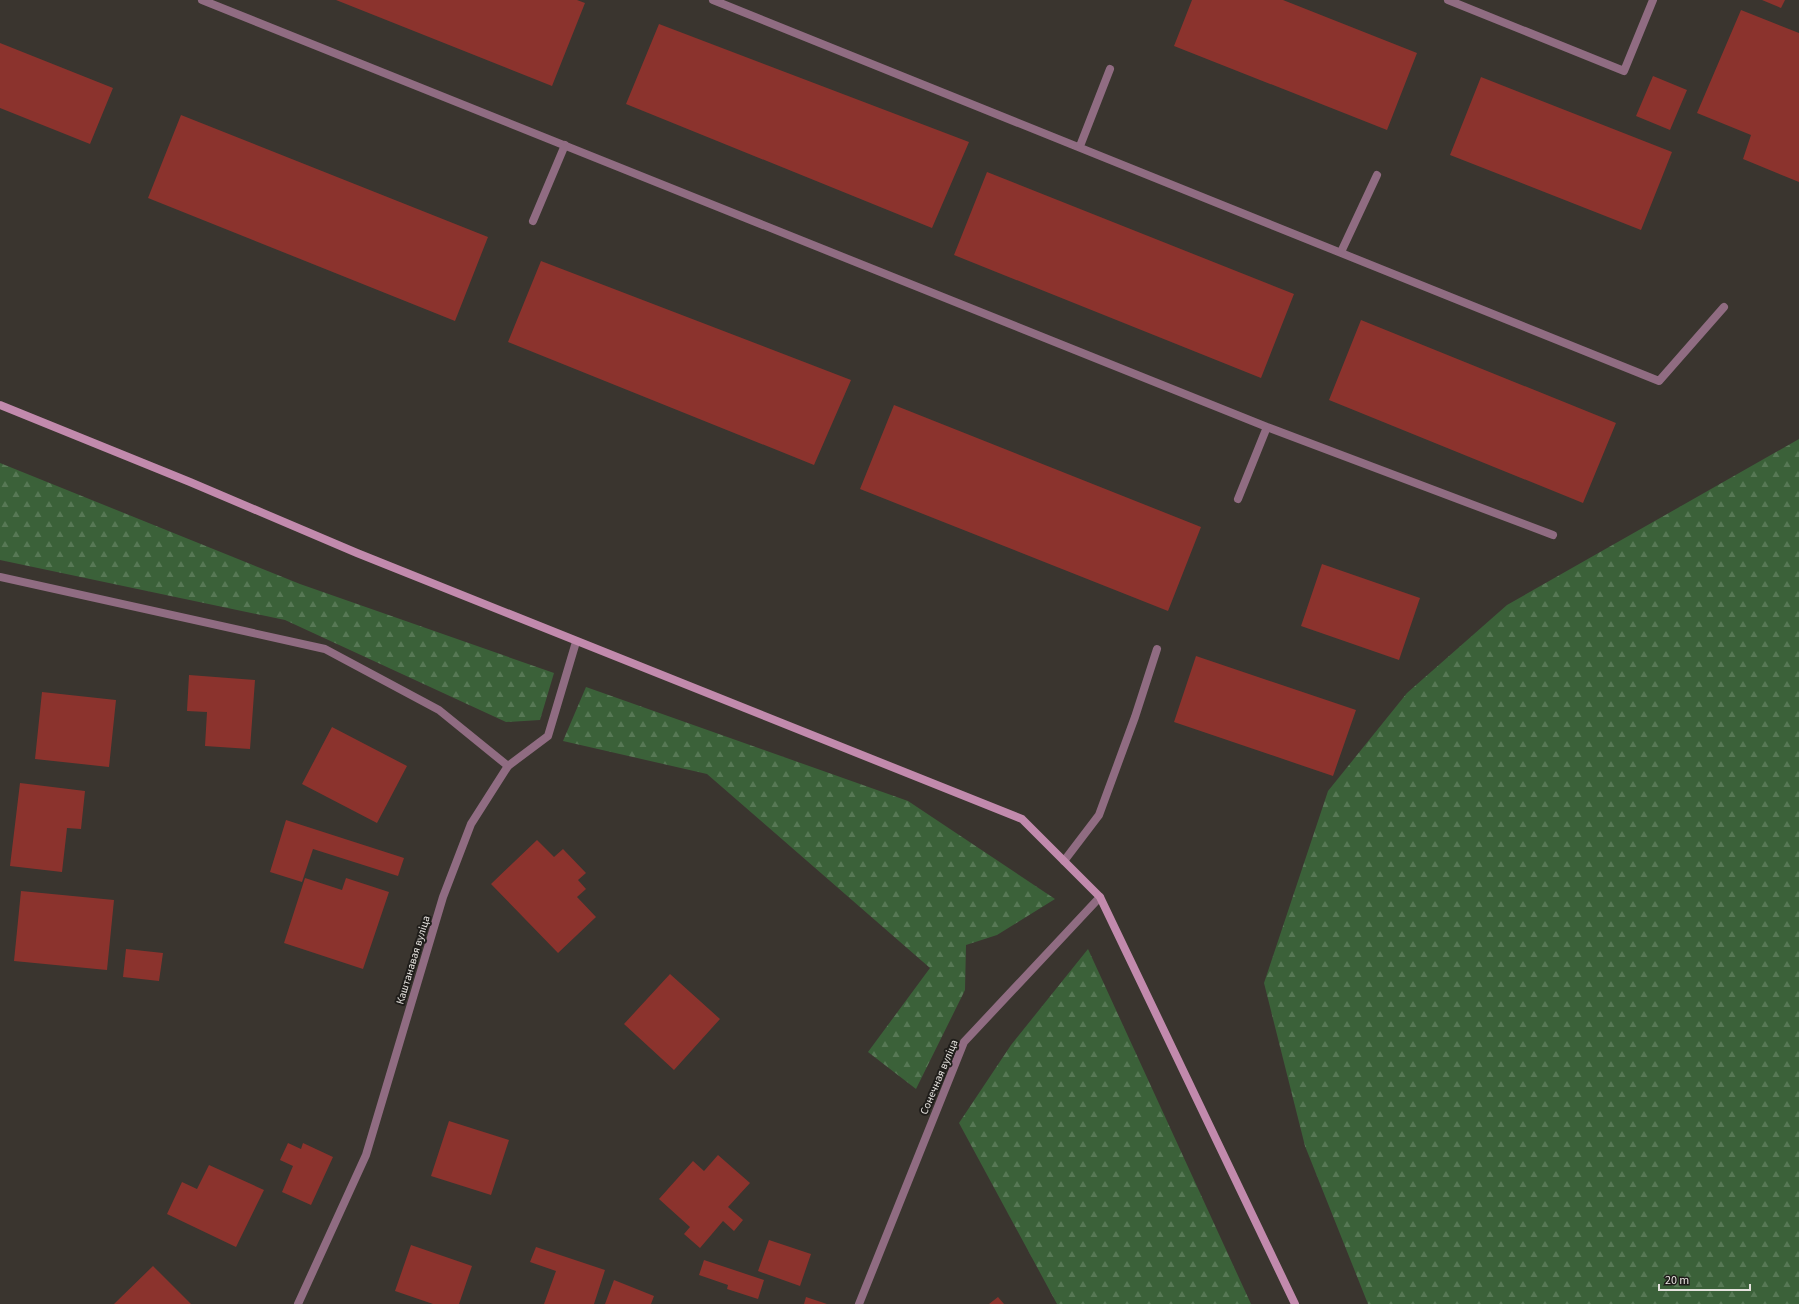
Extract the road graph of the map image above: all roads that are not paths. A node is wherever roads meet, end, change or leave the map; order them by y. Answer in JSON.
{"nodes":[{"id":1,"x":202,"y":0,"type":"edge"},
{"id":2,"x":713,"y":0,"type":"edge"},
{"id":3,"x":1448,"y":0,"type":"edge"},
{"id":4,"x":1653,"y":0,"type":"edge"},
{"id":5,"x":1110,"y":69,"type":"dead end"},
{"id":6,"x":565,"y":145,"type":"junction"},
{"id":7,"x":1080,"y":146,"type":"junction"},
{"id":8,"x":1377,"y":175,"type":"dead end"},
{"id":9,"x":533,"y":221,"type":"dead end"},
{"id":10,"x":1341,"y":252,"type":"junction"},
{"id":11,"x":1724,"y":307,"type":"dead end"},
{"id":12,"x":0,"y":405,"type":"edge"},
{"id":13,"x":1267,"y":427,"type":"junction"},
{"id":14,"x":1238,"y":499,"type":"dead end"},
{"id":15,"x":1553,"y":535,"type":"dead end"},
{"id":16,"x":0,"y":577,"type":"edge"},
{"id":17,"x":576,"y":642,"type":"junction"},
{"id":18,"x":1157,"y":649,"type":"dead end"},
{"id":19,"x":508,"y":766,"type":"junction"},
{"id":20,"x":1064,"y":861,"type":"junction"},
{"id":21,"x":1100,"y":897,"type":"junction"},
{"id":22,"x":298,"y":1304,"type":"edge"},
{"id":23,"x":859,"y":1304,"type":"edge"},
{"id":24,"x":1295,"y":1304,"type":"edge"}],
"edges":[{"from":1,"to":6,"type":"street"},
{"from":2,"to":7,"type":"street"},
{"from":3,"to":4,"type":"street"},
{"from":5,"to":7,"type":"street"},
{"from":6,"to":9,"type":"street"},
{"from":6,"to":13,"type":"street"},
{"from":7,"to":10,"type":"street"},
{"from":8,"to":10,"type":"street"},
{"from":10,"to":11,"type":"street"},
{"from":12,"to":17,"type":"main road"},
{"from":13,"to":14,"type":"street"},
{"from":13,"to":15,"type":"street"},
{"from":16,"to":19,"type":"street"},
{"from":17,"to":19,"type":"street","name":"Каштанавая вуліца"},
{"from":17,"to":20,"type":"main road"},
{"from":18,"to":20,"type":"street"},
{"from":19,"to":22,"type":"street","name":"Каштанавая вуліца"},
{"from":20,"to":21,"type":"main road"},
{"from":21,"to":23,"type":"street","name":"Сонечная вуліца"},
{"from":21,"to":24,"type":"main road"}]}
